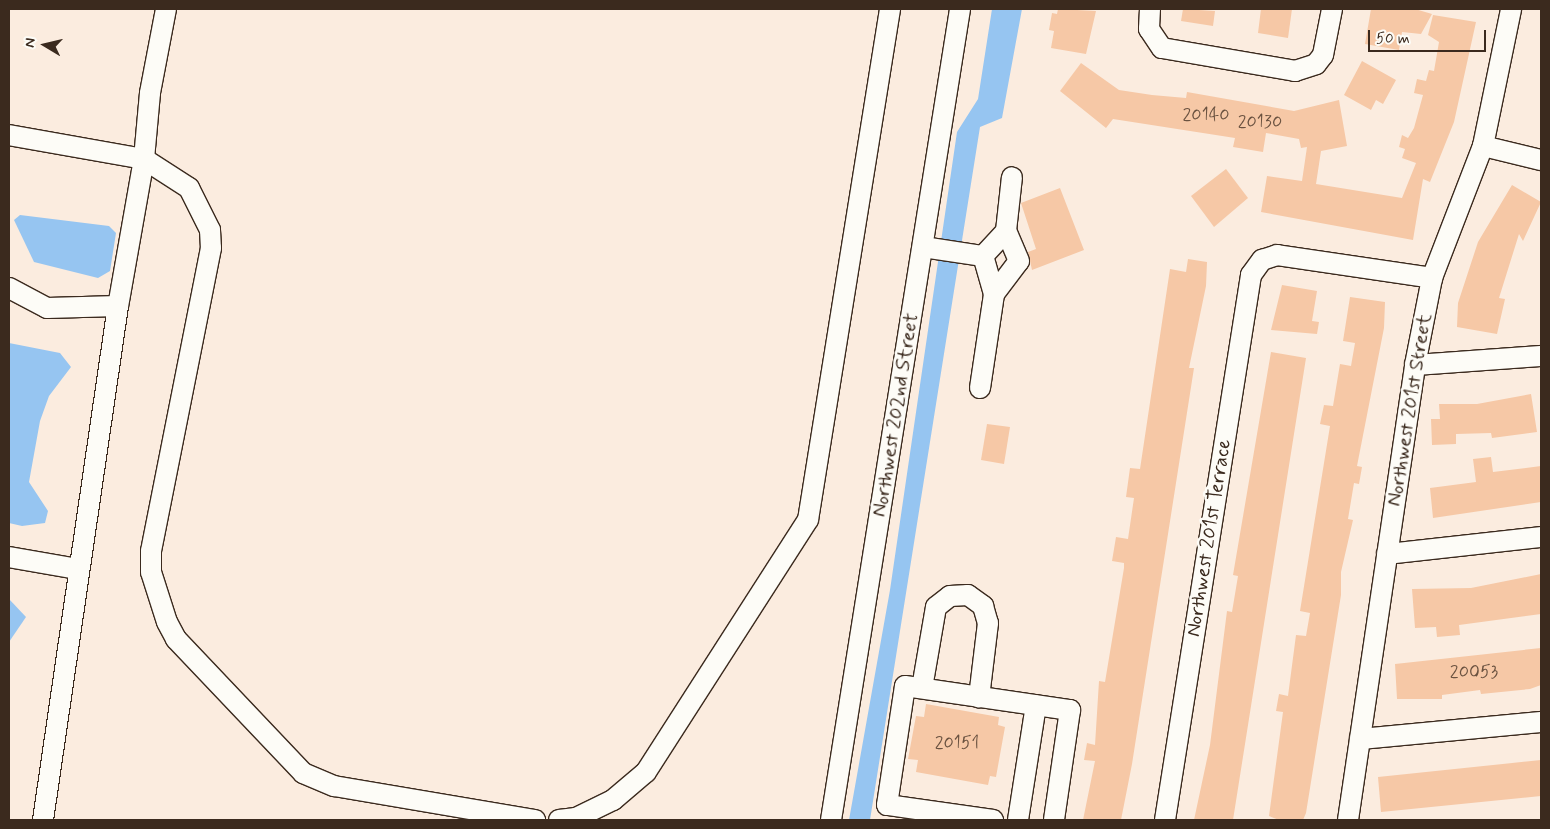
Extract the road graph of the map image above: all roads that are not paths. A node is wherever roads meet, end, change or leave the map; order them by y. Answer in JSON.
{"nodes":[{"id":1,"x":166,"y":9,"type":"edge"},
{"id":2,"x":890,"y":9,"type":"edge"},
{"id":3,"x":960,"y":9,"type":"edge"},
{"id":4,"x":1150,"y":9,"type":"edge"},
{"id":5,"x":1332,"y":9,"type":"edge"},
{"id":6,"x":1512,"y":9,"type":"edge"},
{"id":7,"x":9,"y":135,"type":"edge"},
{"id":8,"x":1483,"y":146,"type":"junction"},
{"id":9,"x":144,"y":159,"type":"junction"},
{"id":10,"x":1541,"y":160,"type":"edge"},
{"id":11,"x":1012,"y":176,"type":"dead end"},
{"id":12,"x":1006,"y":231,"type":"junction"},
{"id":13,"x":930,"y":248,"type":"junction"},
{"id":14,"x":983,"y":256,"type":"junction"},
{"id":15,"x":1432,"y":278,"type":"junction"},
{"id":16,"x":9,"y":288,"type":"edge"},
{"id":17,"x":994,"y":294,"type":"junction"},
{"id":18,"x":118,"y":306,"type":"junction"},
{"id":19,"x":1541,"y":356,"type":"edge"},
{"id":20,"x":1415,"y":365,"type":"junction"},
{"id":21,"x":980,"y":388,"type":"dead end"},
{"id":22,"x":1541,"y":537,"type":"edge"},
{"id":23,"x":1387,"y":554,"type":"junction"},
{"id":24,"x":9,"y":557,"type":"edge"},
{"id":25,"x":77,"y":569,"type":"junction"},
{"id":26,"x":922,"y":688,"type":"junction"},
{"id":27,"x":979,"y":697,"type":"junction"},
{"id":28,"x":1036,"y":705,"type":"junction"},
{"id":29,"x":1541,"y":722,"type":"edge"},
{"id":30,"x":1360,"y":739,"type":"junction"},
{"id":31,"x":43,"y":820,"type":"edge"},
{"id":32,"x":535,"y":820,"type":"edge"},
{"id":33,"x":559,"y":820,"type":"edge"},
{"id":34,"x":831,"y":820,"type":"edge"},
{"id":35,"x":993,"y":820,"type":"edge"},
{"id":36,"x":1018,"y":820,"type":"edge"},
{"id":37,"x":1054,"y":820,"type":"edge"},
{"id":38,"x":1165,"y":820,"type":"edge"},
{"id":39,"x":1348,"y":820,"type":"edge"}],
"edges":[{"from":1,"to":9,"type":"street"},
{"from":2,"to":33,"type":"street"},
{"from":3,"to":13,"type":"street","name":"Northwest 202nd Street"},
{"from":4,"to":5,"type":"street"},
{"from":6,"to":8,"type":"street","name":"Northwest 201st Street"},
{"from":7,"to":9,"type":"street"},
{"from":8,"to":10,"type":"street"},
{"from":8,"to":15,"type":"street","name":"Northwest 201st Street"},
{"from":9,"to":18,"type":"street"},
{"from":9,"to":32,"type":"street"},
{"from":11,"to":12,"type":"street"},
{"from":12,"to":14,"type":"street"},
{"from":12,"to":17,"type":"street"},
{"from":13,"to":14,"type":"street"},
{"from":13,"to":34,"type":"street","name":"Northwest 202nd Street"},
{"from":14,"to":17,"type":"street"},
{"from":15,"to":20,"type":"street","name":"Northwest 201st Street"},
{"from":15,"to":38,"type":"street","name":"Northwest 201st Terrace"},
{"from":16,"to":18,"type":"street"},
{"from":17,"to":21,"type":"street"},
{"from":18,"to":25,"type":"street"},
{"from":19,"to":20,"type":"street"},
{"from":20,"to":23,"type":"street","name":"Northwest 201st Street"},
{"from":22,"to":23,"type":"street"},
{"from":23,"to":30,"type":"street","name":"Northwest 201st Street"},
{"from":24,"to":25,"type":"street"},
{"from":25,"to":31,"type":"street"},
{"from":26,"to":27,"type":"street"},
{"from":26,"to":27,"type":"street"},
{"from":26,"to":35,"type":"street"},
{"from":27,"to":28,"type":"street"},
{"from":28,"to":36,"type":"street"},
{"from":28,"to":37,"type":"street"},
{"from":29,"to":30,"type":"street"},
{"from":30,"to":39,"type":"street","name":"Northwest 201st Street"}]}
